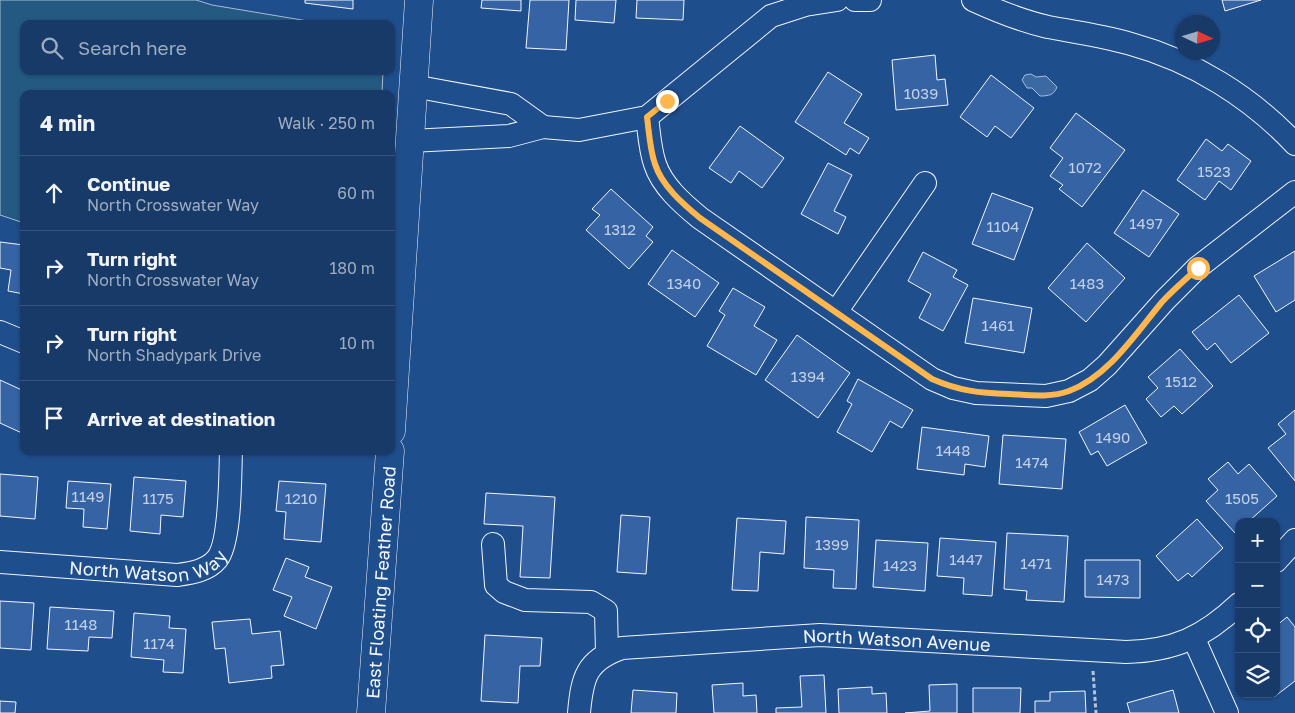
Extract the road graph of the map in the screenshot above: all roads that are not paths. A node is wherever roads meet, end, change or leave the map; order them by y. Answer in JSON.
{"nodes":[{"id":1,"x":419,"y":0,"type":"edge"},
{"id":2,"x":837,"y":0,"type":"edge"},
{"id":3,"x":855,"y":0,"type":"edge"},
{"id":4,"x":870,"y":0,"type":"edge"},
{"id":5,"x":973,"y":0,"type":"edge"},
{"id":6,"x":775,"y":8,"type":"edge"},
{"id":7,"x":413,"y":86,"type":"junction"},
{"id":8,"x":647,"y":117,"type":"junction"},
{"id":9,"x":543,"y":128,"type":"junction"},
{"id":10,"x":410,"y":141,"type":"junction"},
{"id":11,"x":1295,"y":144,"type":"edge"},
{"id":12,"x":925,"y":183,"type":"dead end"},
{"id":13,"x":1295,"y":192,"type":"edge"},
{"id":14,"x":836,"y":312,"type":"junction"},
{"id":15,"x":0,"y":332,"type":"edge"},
{"id":16,"x":20,"y":340,"type":"edge"},
{"id":17,"x":395,"y":370,"type":"edge"},
{"id":18,"x":231,"y":455,"type":"edge"},
{"id":19,"x":390,"y":455,"type":"edge"},
{"id":20,"x":1295,"y":540,"type":"edge"},
{"id":21,"x":494,"y":544,"type":"dead end"},
{"id":22,"x":1280,"y":557,"type":"edge"},
{"id":23,"x":0,"y":562,"type":"edge"},
{"id":24,"x":1235,"y":608,"type":"edge"},
{"id":25,"x":1194,"y":639,"type":"junction"},
{"id":26,"x":603,"y":655,"type":"junction"},
{"id":27,"x":371,"y":713,"type":"edge"},
{"id":28,"x":579,"y":713,"type":"edge"},
{"id":29,"x":1227,"y":713,"type":"edge"}],
"edges":[{"from":1,"to":7,"type":"main road"},
{"from":2,"to":6,"type":"street"},
{"from":3,"to":4,"type":"street"},
{"from":5,"to":11,"type":"street"},
{"from":6,"to":8,"type":"street"},
{"from":7,"to":9,"type":"street"},
{"from":7,"to":10,"type":"main road"},
{"from":8,"to":9,"type":"street"},
{"from":8,"to":14,"type":"street"},
{"from":9,"to":10,"type":"street"},
{"from":10,"to":17,"type":"main road"},
{"from":12,"to":14,"type":"street"},
{"from":13,"to":14,"type":"street"},
{"from":15,"to":16,"type":"street"},
{"from":18,"to":23,"type":"street","name":"North Watson Way"},
{"from":19,"to":27,"type":"main road","name":"East Floating Feather Road"},
{"from":20,"to":22,"type":"street"},
{"from":21,"to":26,"type":"street"},
{"from":24,"to":25,"type":"street"},
{"from":25,"to":26,"type":"street","name":"North Watson Avenue"},
{"from":25,"to":29,"type":"street"},
{"from":26,"to":28,"type":"street"}]}
